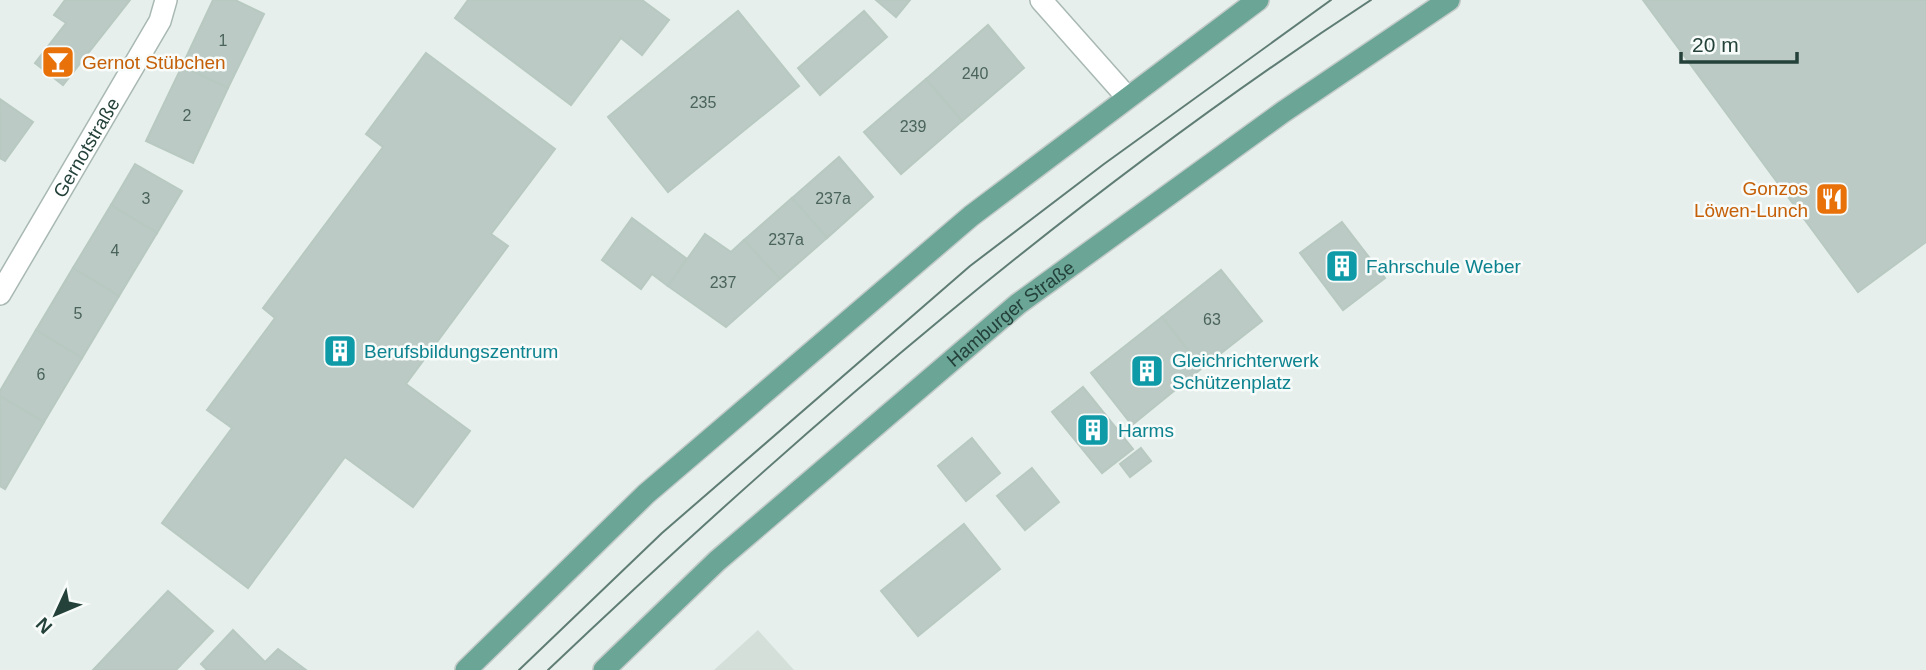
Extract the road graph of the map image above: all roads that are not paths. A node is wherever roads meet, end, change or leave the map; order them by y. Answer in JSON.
{"nodes":[{"id":1,"x":166,"y":0,"type":"edge"},
{"id":2,"x":1041,"y":0,"type":"edge"},
{"id":3,"x":1258,"y":0,"type":"edge"},
{"id":4,"x":1450,"y":0,"type":"edge"},
{"id":5,"x":1127,"y":97,"type":"junction"},
{"id":6,"x":0,"y":294,"type":"edge"},
{"id":7,"x":466,"y":670,"type":"edge"},
{"id":8,"x":604,"y":670,"type":"edge"}],
"edges":[{"from":1,"to":6,"type":"street","name":"Gernotstraße"},
{"from":2,"to":5,"type":"street"},
{"from":3,"to":5,"type":"main road"},
{"from":4,"to":8,"type":"main road","name":"Hamburger Straße"},
{"from":5,"to":7,"type":"main road"}]}
